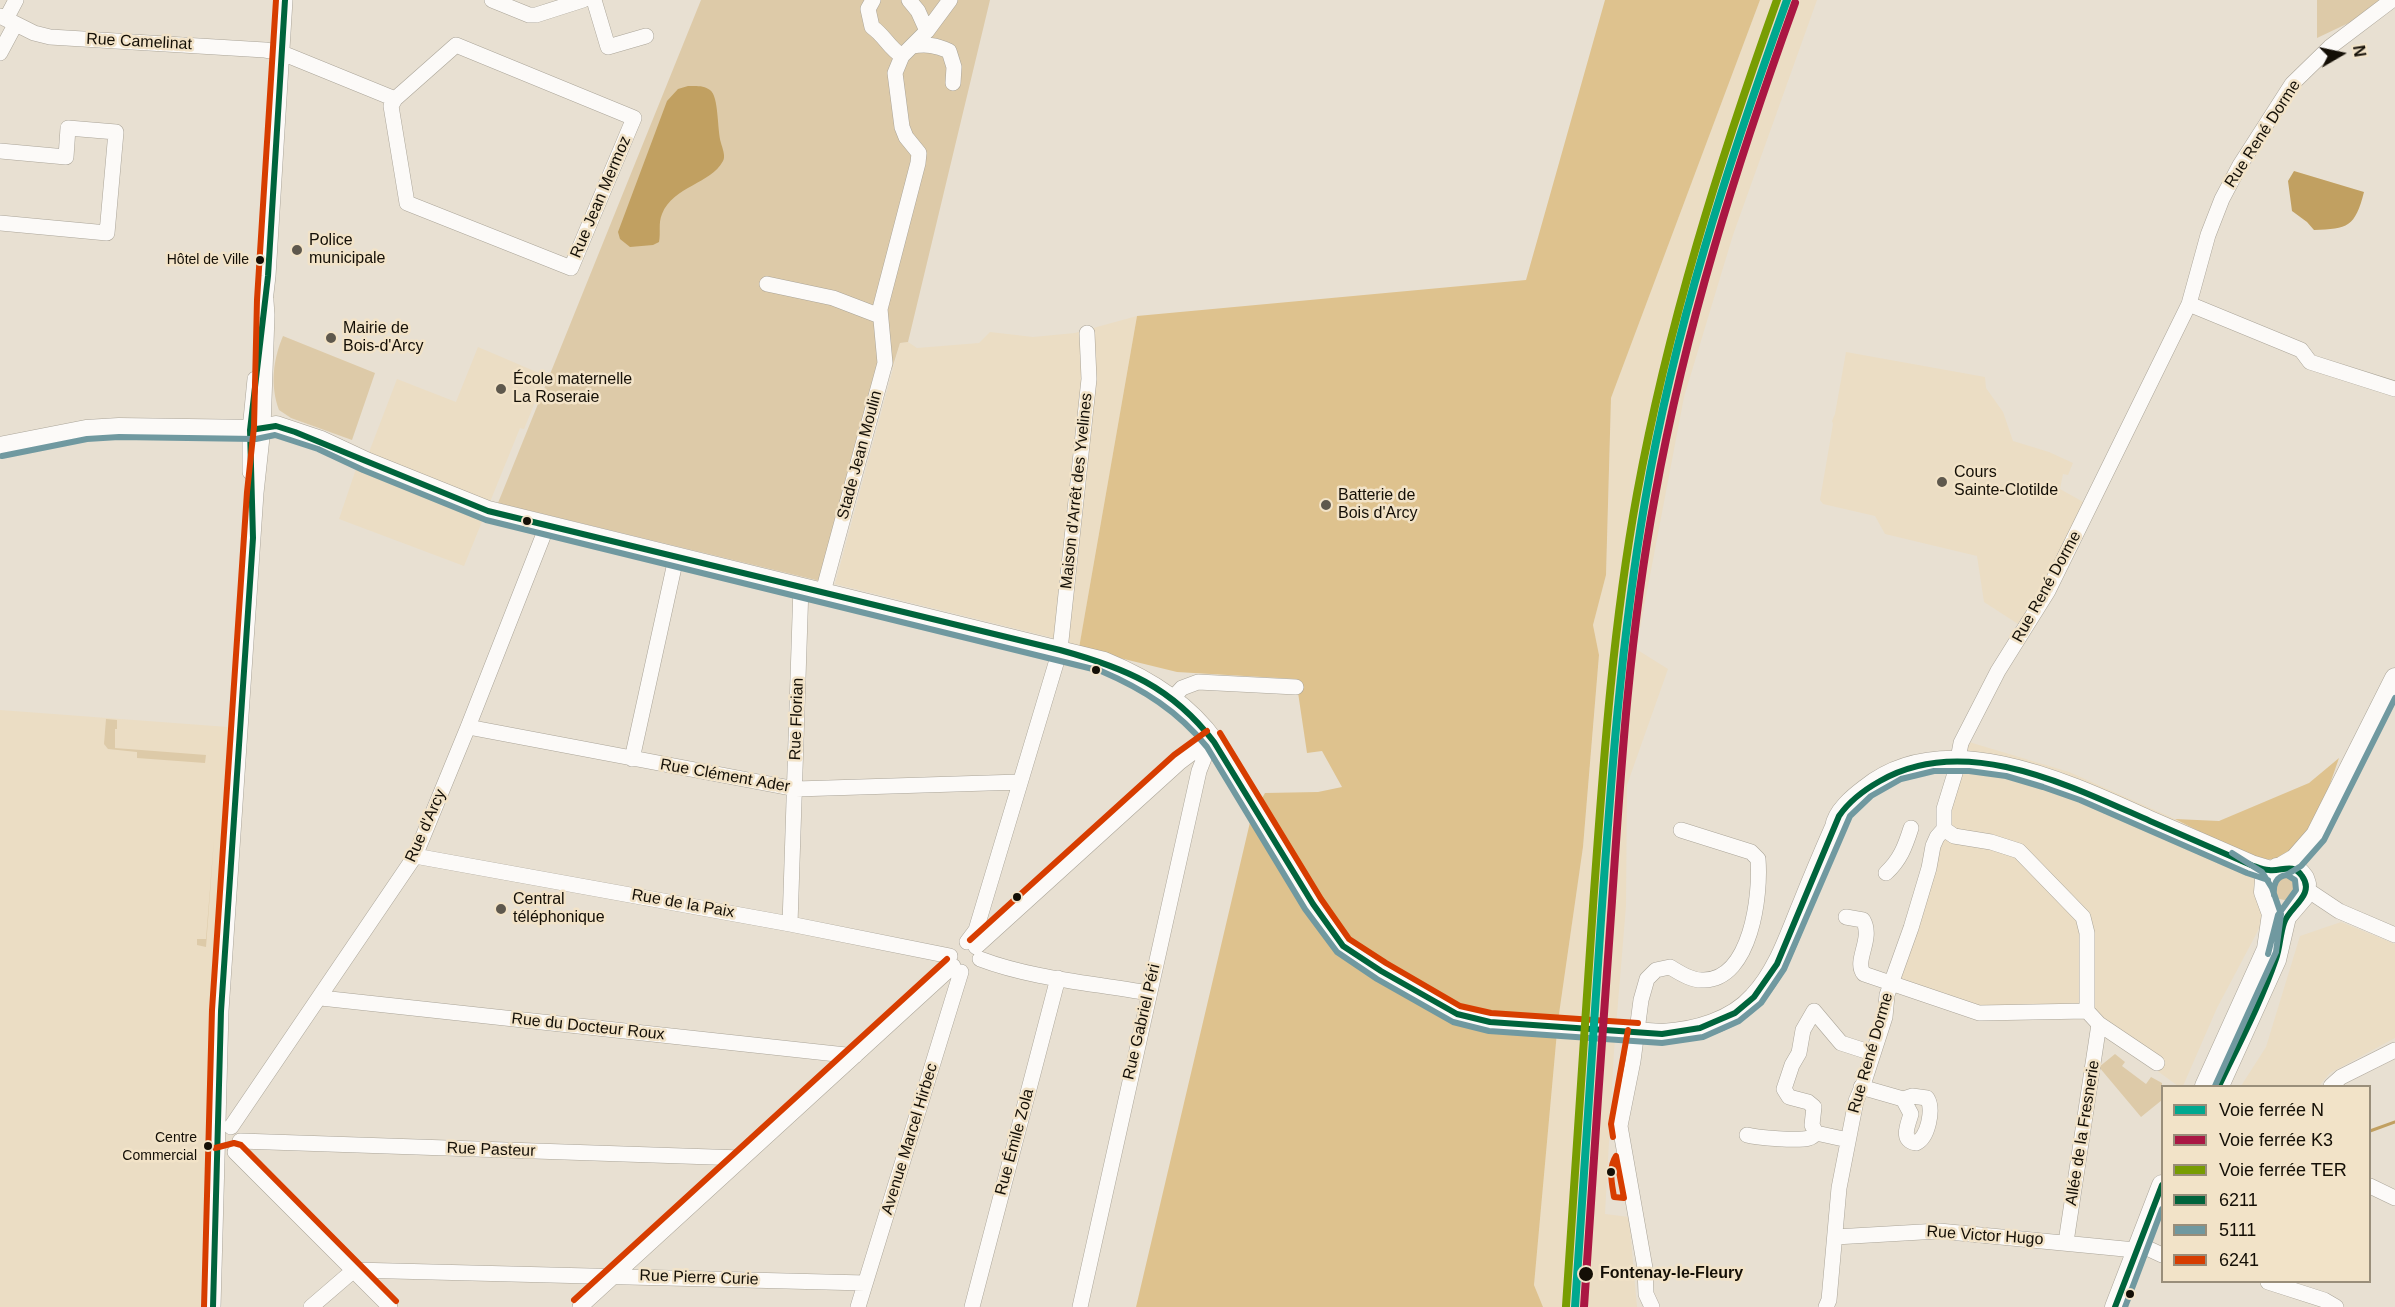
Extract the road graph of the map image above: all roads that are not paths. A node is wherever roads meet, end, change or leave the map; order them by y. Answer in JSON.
{"nodes":[{"id":1,"x":15,"y":0,"type":"edge"},
{"id":2,"x":285,"y":0,"type":"edge"},
{"id":3,"x":492,"y":0,"type":"edge"},
{"id":4,"x":583,"y":0,"type":"edge"},
{"id":5,"x":594,"y":0,"type":"edge"},
{"id":6,"x":873,"y":0,"type":"edge"},
{"id":7,"x":909,"y":0,"type":"edge"},
{"id":8,"x":2392,"y":0,"type":"edge"},
{"id":9,"x":948,"y":1,"type":"edge"},
{"id":10,"x":7,"y":20,"type":"edge"},
{"id":11,"x":927,"y":31,"type":"junction"},
{"id":12,"x":646,"y":36,"type":"dead end"},
{"id":13,"x":2,"y":47,"type":"edge"},
{"id":14,"x":907,"y":51,"type":"junction"},
{"id":15,"x":282,"y":53,"type":"junction"},
{"id":16,"x":953,"y":82,"type":"dead end"},
{"id":17,"x":395,"y":99,"type":"junction"},
{"id":18,"x":0,"y":151,"type":"edge"},
{"id":19,"x":0,"y":223,"type":"edge"},
{"id":20,"x":767,"y":284,"type":"dead end"},
{"id":21,"x":2189,"y":304,"type":"junction"},
{"id":22,"x":880,"y":316,"type":"junction"},
{"id":23,"x":1088,"y":333,"type":"dead end"},
{"id":24,"x":2395,"y":389,"type":"edge"},
{"id":25,"x":195,"y":428,"type":"junction"},
{"id":26,"x":256,"y":429,"type":"junction"},
{"id":27,"x":0,"y":438,"type":"edge"},
{"id":28,"x":0,"y":447,"type":"edge"},
{"id":29,"x":547,"y":526,"type":"junction"},
{"id":30,"x":676,"y":558,"type":"junction"},
{"id":31,"x":801,"y":586,"type":"junction"},
{"id":32,"x":823,"y":592,"type":"junction"},
{"id":33,"x":1060,"y":650,"type":"junction"},
{"id":34,"x":2395,"y":680,"type":"edge"},
{"id":35,"x":1296,"y":687,"type":"dead end"},
{"id":36,"x":1172,"y":699,"type":"junction"},
{"id":37,"x":468,"y":727,"type":"junction"},
{"id":38,"x":1212,"y":738,"type":"junction"},
{"id":39,"x":632,"y":759,"type":"junction"},
{"id":40,"x":1957,"y":765,"type":"junction"},
{"id":41,"x":1020,"y":782,"type":"junction"},
{"id":42,"x":796,"y":789,"type":"junction"},
{"id":43,"x":1911,"y":828,"type":"dead end"},
{"id":44,"x":1944,"y":829,"type":"junction"},
{"id":45,"x":1681,"y":830,"type":"dead end"},
{"id":46,"x":1905,"y":846,"type":"junction"},
{"id":47,"x":1932,"y":853,"type":"junction"},
{"id":48,"x":415,"y":856,"type":"junction"},
{"id":49,"x":2277,"y":869,"type":"junction"},
{"id":50,"x":1886,"y":873,"type":"dead end"},
{"id":51,"x":2301,"y":894,"type":"junction"},
{"id":52,"x":2266,"y":896,"type":"junction"},
{"id":53,"x":1846,"y":917,"type":"dead end"},
{"id":54,"x":789,"y":924,"type":"junction"},
{"id":55,"x":2395,"y":936,"type":"edge"},
{"id":56,"x":974,"y":949,"type":"junction"},
{"id":57,"x":955,"y":965,"type":"junction"},
{"id":58,"x":1058,"y":978,"type":"junction"},
{"id":59,"x":1891,"y":984,"type":"junction"},
{"id":60,"x":1148,"y":993,"type":"junction"},
{"id":61,"x":321,"y":998,"type":"junction"},
{"id":62,"x":2087,"y":1011,"type":"junction"},
{"id":63,"x":2099,"y":1024,"type":"junction"},
{"id":64,"x":1637,"y":1032,"type":"junction"},
{"id":65,"x":2395,"y":1050,"type":"edge"},
{"id":66,"x":1872,"y":1053,"type":"junction"},
{"id":67,"x":855,"y":1056,"type":"junction"},
{"id":68,"x":2157,"y":1063,"type":"dead end"},
{"id":69,"x":2205,"y":1085,"type":"edge"},
{"id":70,"x":2219,"y":1085,"type":"edge"},
{"id":71,"x":2332,"y":1085,"type":"edge"},
{"id":72,"x":1861,"y":1087,"type":"junction"},
{"id":73,"x":1903,"y":1099,"type":"dead end"},
{"id":74,"x":224,"y":1127,"type":"junction"},
{"id":75,"x":1816,"y":1132,"type":"junction"},
{"id":76,"x":1747,"y":1135,"type":"dead end"},
{"id":77,"x":1848,"y":1140,"type":"junction"},
{"id":78,"x":237,"y":1146,"type":"junction"},
{"id":79,"x":217,"y":1157,"type":"junction"},
{"id":80,"x":742,"y":1158,"type":"junction"},
{"id":81,"x":2371,"y":1186,"type":"edge"},
{"id":82,"x":2161,"y":1194,"type":"edge"},
{"id":83,"x":2395,"y":1198,"type":"edge"},
{"id":84,"x":2161,"y":1219,"type":"edge"},
{"id":85,"x":1835,"y":1237,"type":"junction"},
{"id":86,"x":2066,"y":1242,"type":"junction"},
{"id":87,"x":2148,"y":1251,"type":"edge"},
{"id":88,"x":354,"y":1270,"type":"junction"},
{"id":89,"x":614,"y":1276,"type":"junction"},
{"id":90,"x":865,"y":1283,"type":"junction"},
{"id":91,"x":2274,"y":1283,"type":"edge"},
{"id":92,"x":213,"y":1307,"type":"edge"},
{"id":93,"x":310,"y":1307,"type":"edge"},
{"id":94,"x":390,"y":1307,"type":"edge"},
{"id":95,"x":580,"y":1307,"type":"edge"},
{"id":96,"x":858,"y":1307,"type":"edge"},
{"id":97,"x":972,"y":1307,"type":"edge"},
{"id":98,"x":1080,"y":1307,"type":"edge"},
{"id":99,"x":1652,"y":1307,"type":"edge"},
{"id":100,"x":1826,"y":1307,"type":"edge"},
{"id":101,"x":2115,"y":1307,"type":"edge"},
{"id":102,"x":2120,"y":1307,"type":"edge"},
{"id":103,"x":2337,"y":1307,"type":"edge"}],
"edges":[{"from":1,"to":10,"type":"street"},
{"from":2,"to":15,"type":"street"},
{"from":3,"to":4,"type":"street"},
{"from":5,"to":12,"type":"street"},
{"from":6,"to":14,"type":"street"},
{"from":7,"to":11,"type":"street"},
{"from":8,"to":21,"type":"street","name":"Rue René Dorme"},
{"from":9,"to":11,"type":"street"},
{"from":10,"to":13,"type":"street"},
{"from":10,"to":15,"type":"street","name":"Rue Camelinat"},
{"from":11,"to":14,"type":"street"},
{"from":14,"to":16,"type":"street"},
{"from":14,"to":22,"type":"street","name":"Stade Jean Moulin"},
{"from":15,"to":17,"type":"street"},
{"from":15,"to":26,"type":"street"},
{"from":17,"to":17,"type":"street","name":"Rue Jean Mermoz"},
{"from":18,"to":19,"type":"street"},
{"from":20,"to":22,"type":"street"},
{"from":21,"to":24,"type":"street"},
{"from":21,"to":40,"type":"street","name":"Rue René Dorme"},
{"from":22,"to":32,"type":"street","name":"Stade Jean Moulin"},
{"from":23,"to":33,"type":"street","name":"Maison d'Arrêt des Yvelines"},
{"from":25,"to":26,"type":"main road"},
{"from":25,"to":27,"type":"main road"},
{"from":25,"to":28,"type":"main road"},
{"from":26,"to":29,"type":"main road"},
{"from":26,"to":74,"type":"street"},
{"from":29,"to":30,"type":"main road"},
{"from":29,"to":37,"type":"street","name":"Rue d'Arcy"},
{"from":30,"to":31,"type":"main road"},
{"from":30,"to":39,"type":"street"},
{"from":31,"to":32,"type":"main road"},
{"from":31,"to":42,"type":"street","name":"Rue Florian"},
{"from":32,"to":33,"type":"main road"},
{"from":33,"to":36,"type":"main road"},
{"from":33,"to":41,"type":"street"},
{"from":34,"to":49,"type":"main road"},
{"from":34,"to":51,"type":"main road"},
{"from":35,"to":36,"type":"street"},
{"from":36,"to":38,"type":"main road"},
{"from":37,"to":39,"type":"street","name":"Rue Clément Ader"},
{"from":37,"to":48,"type":"street","name":"Rue d'Arcy"},
{"from":38,"to":56,"type":"street"},
{"from":38,"to":60,"type":"street","name":"Rue Gabriel Péri"},
{"from":38,"to":64,"type":"main road"},
{"from":39,"to":42,"type":"street","name":"Rue Clément Ader"},
{"from":40,"to":44,"type":"street","name":"Rue René Dorme"},
{"from":40,"to":49,"type":"main road"},
{"from":40,"to":52,"type":"main road"},
{"from":40,"to":64,"type":"main road"},
{"from":41,"to":42,"type":"street","name":"Rue Clément Ader"},
{"from":41,"to":56,"type":"street"},
{"from":42,"to":54,"type":"street","name":"Rue Florian"},
{"from":43,"to":46,"type":"street"},
{"from":44,"to":47,"type":"street","name":"Rue René Dorme"},
{"from":44,"to":62,"type":"street"},
{"from":45,"to":64,"type":"street"},
{"from":46,"to":47,"type":"street"},
{"from":46,"to":50,"type":"street"},
{"from":47,"to":59,"type":"street","name":"Rue René Dorme"},
{"from":48,"to":54,"type":"street","name":"Rue de la Paix"},
{"from":48,"to":61,"type":"street","name":"Rue d'Arcy"},
{"from":49,"to":51,"type":"main road"},
{"from":49,"to":52,"type":"main road"},
{"from":51,"to":52,"type":"main road"},
{"from":51,"to":55,"type":"street"},
{"from":51,"to":70,"type":"main road"},
{"from":52,"to":69,"type":"main road"},
{"from":53,"to":59,"type":"street"},
{"from":54,"to":57,"type":"street","name":"Rue de la Paix"},
{"from":56,"to":57,"type":"street"},
{"from":56,"to":57,"type":"street"},
{"from":56,"to":58,"type":"street"},
{"from":57,"to":67,"type":"street"},
{"from":57,"to":90,"type":"street","name":"Avenue Marcel Hirbec"},
{"from":58,"to":60,"type":"street"},
{"from":58,"to":97,"type":"street","name":"Rue Émile Zola"},
{"from":59,"to":62,"type":"street"},
{"from":59,"to":66,"type":"street","name":"Rue René Dorme"},
{"from":60,"to":98,"type":"street","name":"Rue Gabriel Péri"},
{"from":61,"to":67,"type":"street","name":"Rue du Docteur Roux"},
{"from":61,"to":74,"type":"street","name":"Rue d'Arcy"},
{"from":62,"to":63,"type":"street"},
{"from":63,"to":68,"type":"street"},
{"from":63,"to":86,"type":"street","name":"Allée de la Fresnerie"},
{"from":64,"to":99,"type":"street"},
{"from":65,"to":71,"type":"street"},
{"from":66,"to":72,"type":"street","name":"Rue René Dorme"},
{"from":66,"to":75,"type":"street"},
{"from":67,"to":80,"type":"street"},
{"from":72,"to":73,"type":"street"},
{"from":72,"to":77,"type":"street","name":"Rue René Dorme"},
{"from":74,"to":78,"type":"street"},
{"from":74,"to":79,"type":"street"},
{"from":75,"to":76,"type":"street"},
{"from":75,"to":77,"type":"street"},
{"from":77,"to":85,"type":"street","name":"Rue René Dorme"},
{"from":78,"to":79,"type":"street","name":"Rue Pasteur"},
{"from":78,"to":80,"type":"street","name":"Rue Pasteur"},
{"from":78,"to":88,"type":"street"},
{"from":79,"to":92,"type":"street"},
{"from":80,"to":89,"type":"street"},
{"from":81,"to":83,"type":"street"},
{"from":82,"to":87,"type":"main road"},
{"from":84,"to":87,"type":"main road"},
{"from":85,"to":86,"type":"street","name":"Rue Victor Hugo"},
{"from":85,"to":100,"type":"street","name":"Rue René Dorme"},
{"from":86,"to":87,"type":"street","name":"Rue Victor Hugo"},
{"from":87,"to":101,"type":"main road"},
{"from":87,"to":102,"type":"main road"},
{"from":88,"to":89,"type":"street","name":"Rue Pierre Curie"},
{"from":88,"to":93,"type":"street"},
{"from":88,"to":94,"type":"street"},
{"from":89,"to":90,"type":"street","name":"Rue Pierre Curie"},
{"from":89,"to":95,"type":"street"},
{"from":90,"to":96,"type":"street","name":"Avenue Marcel Hirbec"},
{"from":91,"to":103,"type":"street"}]}
